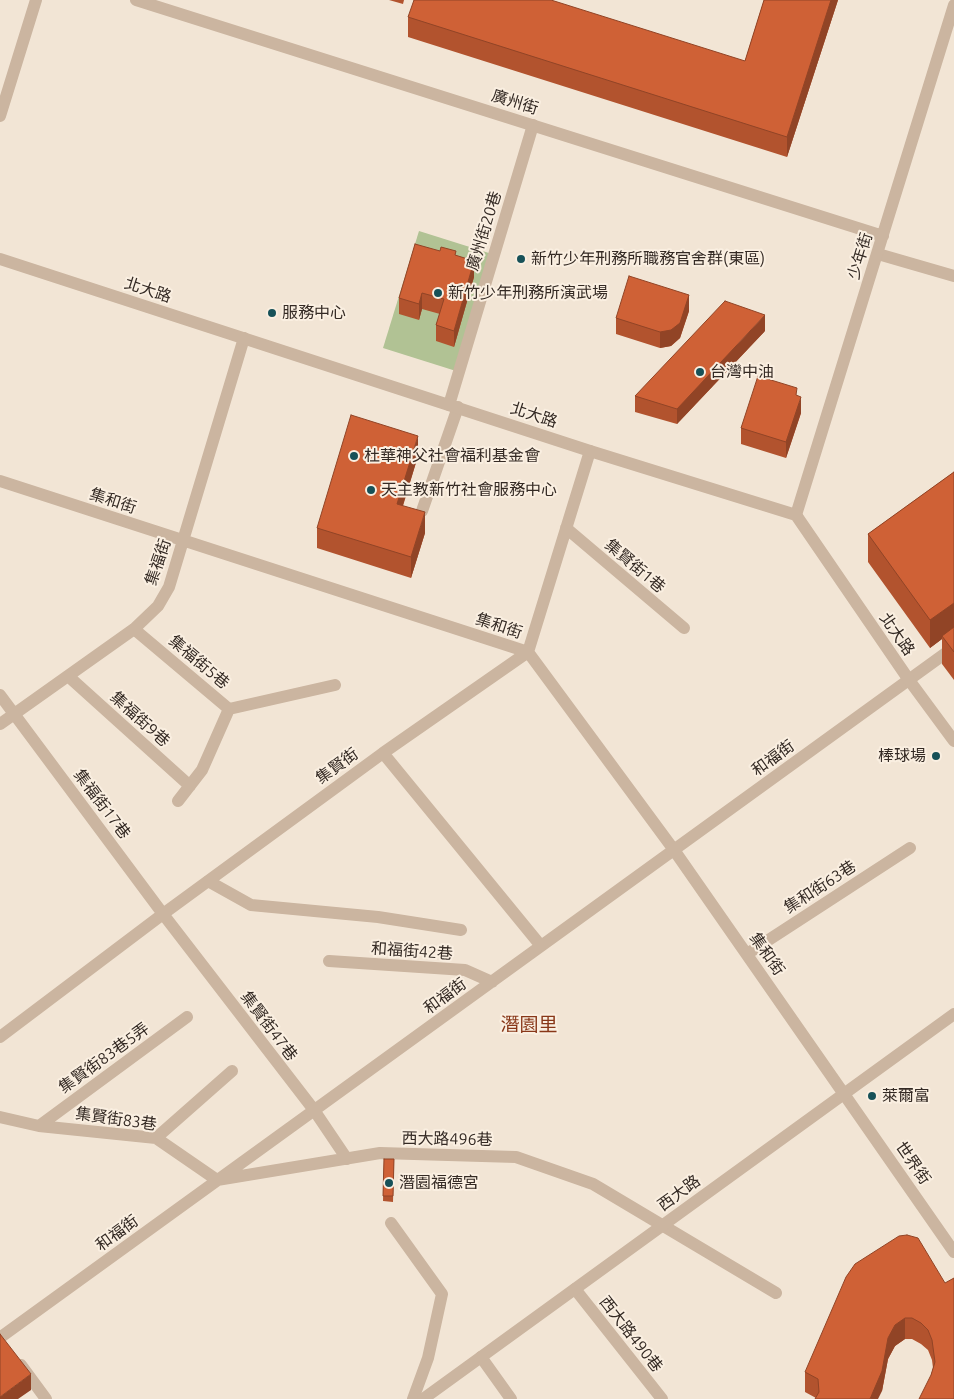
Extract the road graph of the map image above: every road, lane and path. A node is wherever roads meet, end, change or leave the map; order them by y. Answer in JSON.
{"nodes":[{"id":1,"x":36,"y":0,"type":"edge"},
{"id":2,"x":136,"y":0,"type":"edge"},
{"id":3,"x":954,"y":5,"type":"edge"},
{"id":4,"x":0,"y":116,"type":"edge"},
{"id":5,"x":533,"y":125,"type":"junction"},
{"id":6,"x":883,"y":236,"type":"junction"},
{"id":7,"x":878,"y":254,"type":"junction"},
{"id":8,"x":0,"y":259,"type":"edge"},
{"id":9,"x":954,"y":276,"type":"edge"},
{"id":10,"x":244,"y":338,"type":"junction"},
{"id":11,"x":454,"y":406,"type":"junction"},
{"id":12,"x":590,"y":450,"type":"junction"},
{"id":13,"x":0,"y":481,"type":"edge"},
{"id":14,"x":422,"y":511,"type":"edge"},
{"id":15,"x":796,"y":515,"type":"junction"},
{"id":16,"x":566,"y":528,"type":"junction"},
{"id":17,"x":183,"y":540,"type":"junction"},
{"id":18,"x":134,"y":628,"type":"junction"},
{"id":19,"x":684,"y":628,"type":"dead end"},
{"id":20,"x":954,"y":647,"type":"edge"},
{"id":21,"x":528,"y":652,"type":"junction"},
{"id":22,"x":68,"y":676,"type":"junction"},
{"id":23,"x":909,"y":680,"type":"junction"},
{"id":24,"x":335,"y":685,"type":"dead end"},
{"id":25,"x":0,"y":696,"type":"edge"},
{"id":26,"x":229,"y":709,"type":"junction"},
{"id":27,"x":14,"y":713,"type":"junction"},
{"id":28,"x":0,"y":724,"type":"edge"},
{"id":29,"x":954,"y":741,"type":"edge"},
{"id":30,"x":383,"y":753,"type":"junction"},
{"id":31,"x":190,"y":786,"type":"junction"},
{"id":32,"x":178,"y":801,"type":"dead end"},
{"id":33,"x":910,"y":848,"type":"dead end"},
{"id":34,"x":674,"y":850,"type":"junction"},
{"id":35,"x":208,"y":881,"type":"junction"},
{"id":36,"x":163,"y":914,"type":"junction"},
{"id":37,"x":461,"y":930,"type":"dead end"},
{"id":38,"x":541,"y":946,"type":"junction"},
{"id":39,"x":747,"y":954,"type":"junction"},
{"id":40,"x":329,"y":962,"type":"dead end"},
{"id":41,"x":492,"y":982,"type":"junction"},
{"id":42,"x":954,"y":1014,"type":"edge"},
{"id":43,"x":188,"y":1018,"type":"dead end"},
{"id":44,"x":0,"y":1037,"type":"edge"},
{"id":45,"x":232,"y":1071,"type":"dead end"},
{"id":46,"x":845,"y":1093,"type":"junction"},
{"id":47,"x":314,"y":1110,"type":"junction"},
{"id":48,"x":0,"y":1117,"type":"edge"},
{"id":49,"x":39,"y":1126,"type":"junction"},
{"id":50,"x":156,"y":1138,"type":"junction"},
{"id":51,"x":347,"y":1159,"type":"junction"},
{"id":52,"x":217,"y":1180,"type":"junction"},
{"id":53,"x":391,"y":1223,"type":"dead end"},
{"id":54,"x":662,"y":1225,"type":"junction"},
{"id":55,"x":954,"y":1252,"type":"edge"},
{"id":56,"x":575,"y":1288,"type":"junction"},
{"id":57,"x":776,"y":1293,"type":"dead end"},
{"id":58,"x":4,"y":1342,"type":"edge"},
{"id":59,"x":480,"y":1357,"type":"junction"},
{"id":60,"x":46,"y":1399,"type":"edge"},
{"id":61,"x":413,"y":1399,"type":"edge"},
{"id":62,"x":423,"y":1399,"type":"edge"},
{"id":63,"x":511,"y":1399,"type":"edge"},
{"id":64,"x":662,"y":1399,"type":"edge"}],
"edges":[{"from":1,"to":4,"type":"street"},
{"from":2,"to":5,"type":"street","name":"廣州街"},
{"from":3,"to":6,"type":"street","name":"少年街"},
{"from":5,"to":6,"type":"street","name":"廣州街"},
{"from":5,"to":11,"type":"street","name":"廣州街20巷"},
{"from":6,"to":7,"type":"street","name":"少年街"},
{"from":7,"to":9,"type":"street"},
{"from":7,"to":15,"type":"street","name":"少年街"},
{"from":8,"to":10,"type":"street","name":"北大路"},
{"from":10,"to":11,"type":"street","name":"北大路"},
{"from":10,"to":17,"type":"street","name":"集福街"},
{"from":11,"to":12,"type":"street","name":"北大路"},
{"from":11,"to":14,"type":"street","name":"廣州街20巷"},
{"from":12,"to":15,"type":"street","name":"北大路"},
{"from":12,"to":16,"type":"street"},
{"from":13,"to":17,"type":"street","name":"集和街"},
{"from":15,"to":23,"type":"street","name":"北大路"},
{"from":16,"to":19,"type":"street","name":"集賢街1巷"},
{"from":16,"to":21,"type":"street"},
{"from":17,"to":18,"type":"street","name":"集福街"},
{"from":17,"to":21,"type":"street","name":"集和街"},
{"from":18,"to":22,"type":"street","name":"集福街"},
{"from":18,"to":26,"type":"street","name":"集福街5巷"},
{"from":20,"to":23,"type":"street","name":"和福街"},
{"from":21,"to":30,"type":"street","name":"集賢街"},
{"from":21,"to":34,"type":"street","name":"集和街"},
{"from":22,"to":27,"type":"street","name":"集福街"},
{"from":22,"to":31,"type":"street","name":"集福街9巷"},
{"from":23,"to":29,"type":"street","name":"北大路"},
{"from":23,"to":34,"type":"street","name":"和福街"},
{"from":24,"to":26,"type":"street","name":"集福街5巷"},
{"from":25,"to":27,"type":"street","name":"集福街17巷"},
{"from":26,"to":31,"type":"street"},
{"from":27,"to":28,"type":"street","name":"集福街"},
{"from":27,"to":36,"type":"street","name":"集福街17巷"},
{"from":30,"to":35,"type":"street","name":"集賢街"},
{"from":30,"to":38,"type":"street"},
{"from":31,"to":32,"type":"street"},
{"from":33,"to":39,"type":"street","name":"集和街63巷"},
{"from":34,"to":38,"type":"street","name":"和福街"},
{"from":34,"to":39,"type":"street","name":"集和街"},
{"from":35,"to":36,"type":"street","name":"集賢街"},
{"from":35,"to":37,"type":"street"},
{"from":36,"to":44,"type":"street","name":"集賢街"},
{"from":36,"to":47,"type":"street","name":"集賢街47巷"},
{"from":38,"to":41,"type":"street","name":"和福街"},
{"from":39,"to":46,"type":"street","name":"集和街"},
{"from":40,"to":41,"type":"street","name":"和福街42巷"},
{"from":41,"to":47,"type":"street","name":"和福街"},
{"from":42,"to":46,"type":"street","name":"西大路"},
{"from":43,"to":49,"type":"street","name":"集賢街83巷5弄"},
{"from":45,"to":50,"type":"street"},
{"from":46,"to":54,"type":"street","name":"西大路"},
{"from":46,"to":55,"type":"street","name":"世界街"},
{"from":47,"to":51,"type":"street","name":"集賢街47巷"},
{"from":47,"to":52,"type":"street","name":"和福街"},
{"from":48,"to":49,"type":"street","name":"集賢街83巷"},
{"from":49,"to":50,"type":"street","name":"集賢街83巷"},
{"from":50,"to":52,"type":"street","name":"集賢街83巷"},
{"from":51,"to":52,"type":"street","name":"西大路496巷"},
{"from":51,"to":54,"type":"street","name":"西大路496巷"},
{"from":52,"to":58,"type":"street","name":"和福街"},
{"from":53,"to":61,"type":"street"},
{"from":54,"to":56,"type":"street","name":"西大路"},
{"from":54,"to":57,"type":"street","name":"西大路496巷"},
{"from":56,"to":59,"type":"street","name":"西大路"},
{"from":56,"to":64,"type":"street","name":"西大路490巷"},
{"from":58,"to":60,"type":"street"},
{"from":59,"to":62,"type":"street","name":"西大路"},
{"from":59,"to":63,"type":"street"}]}
